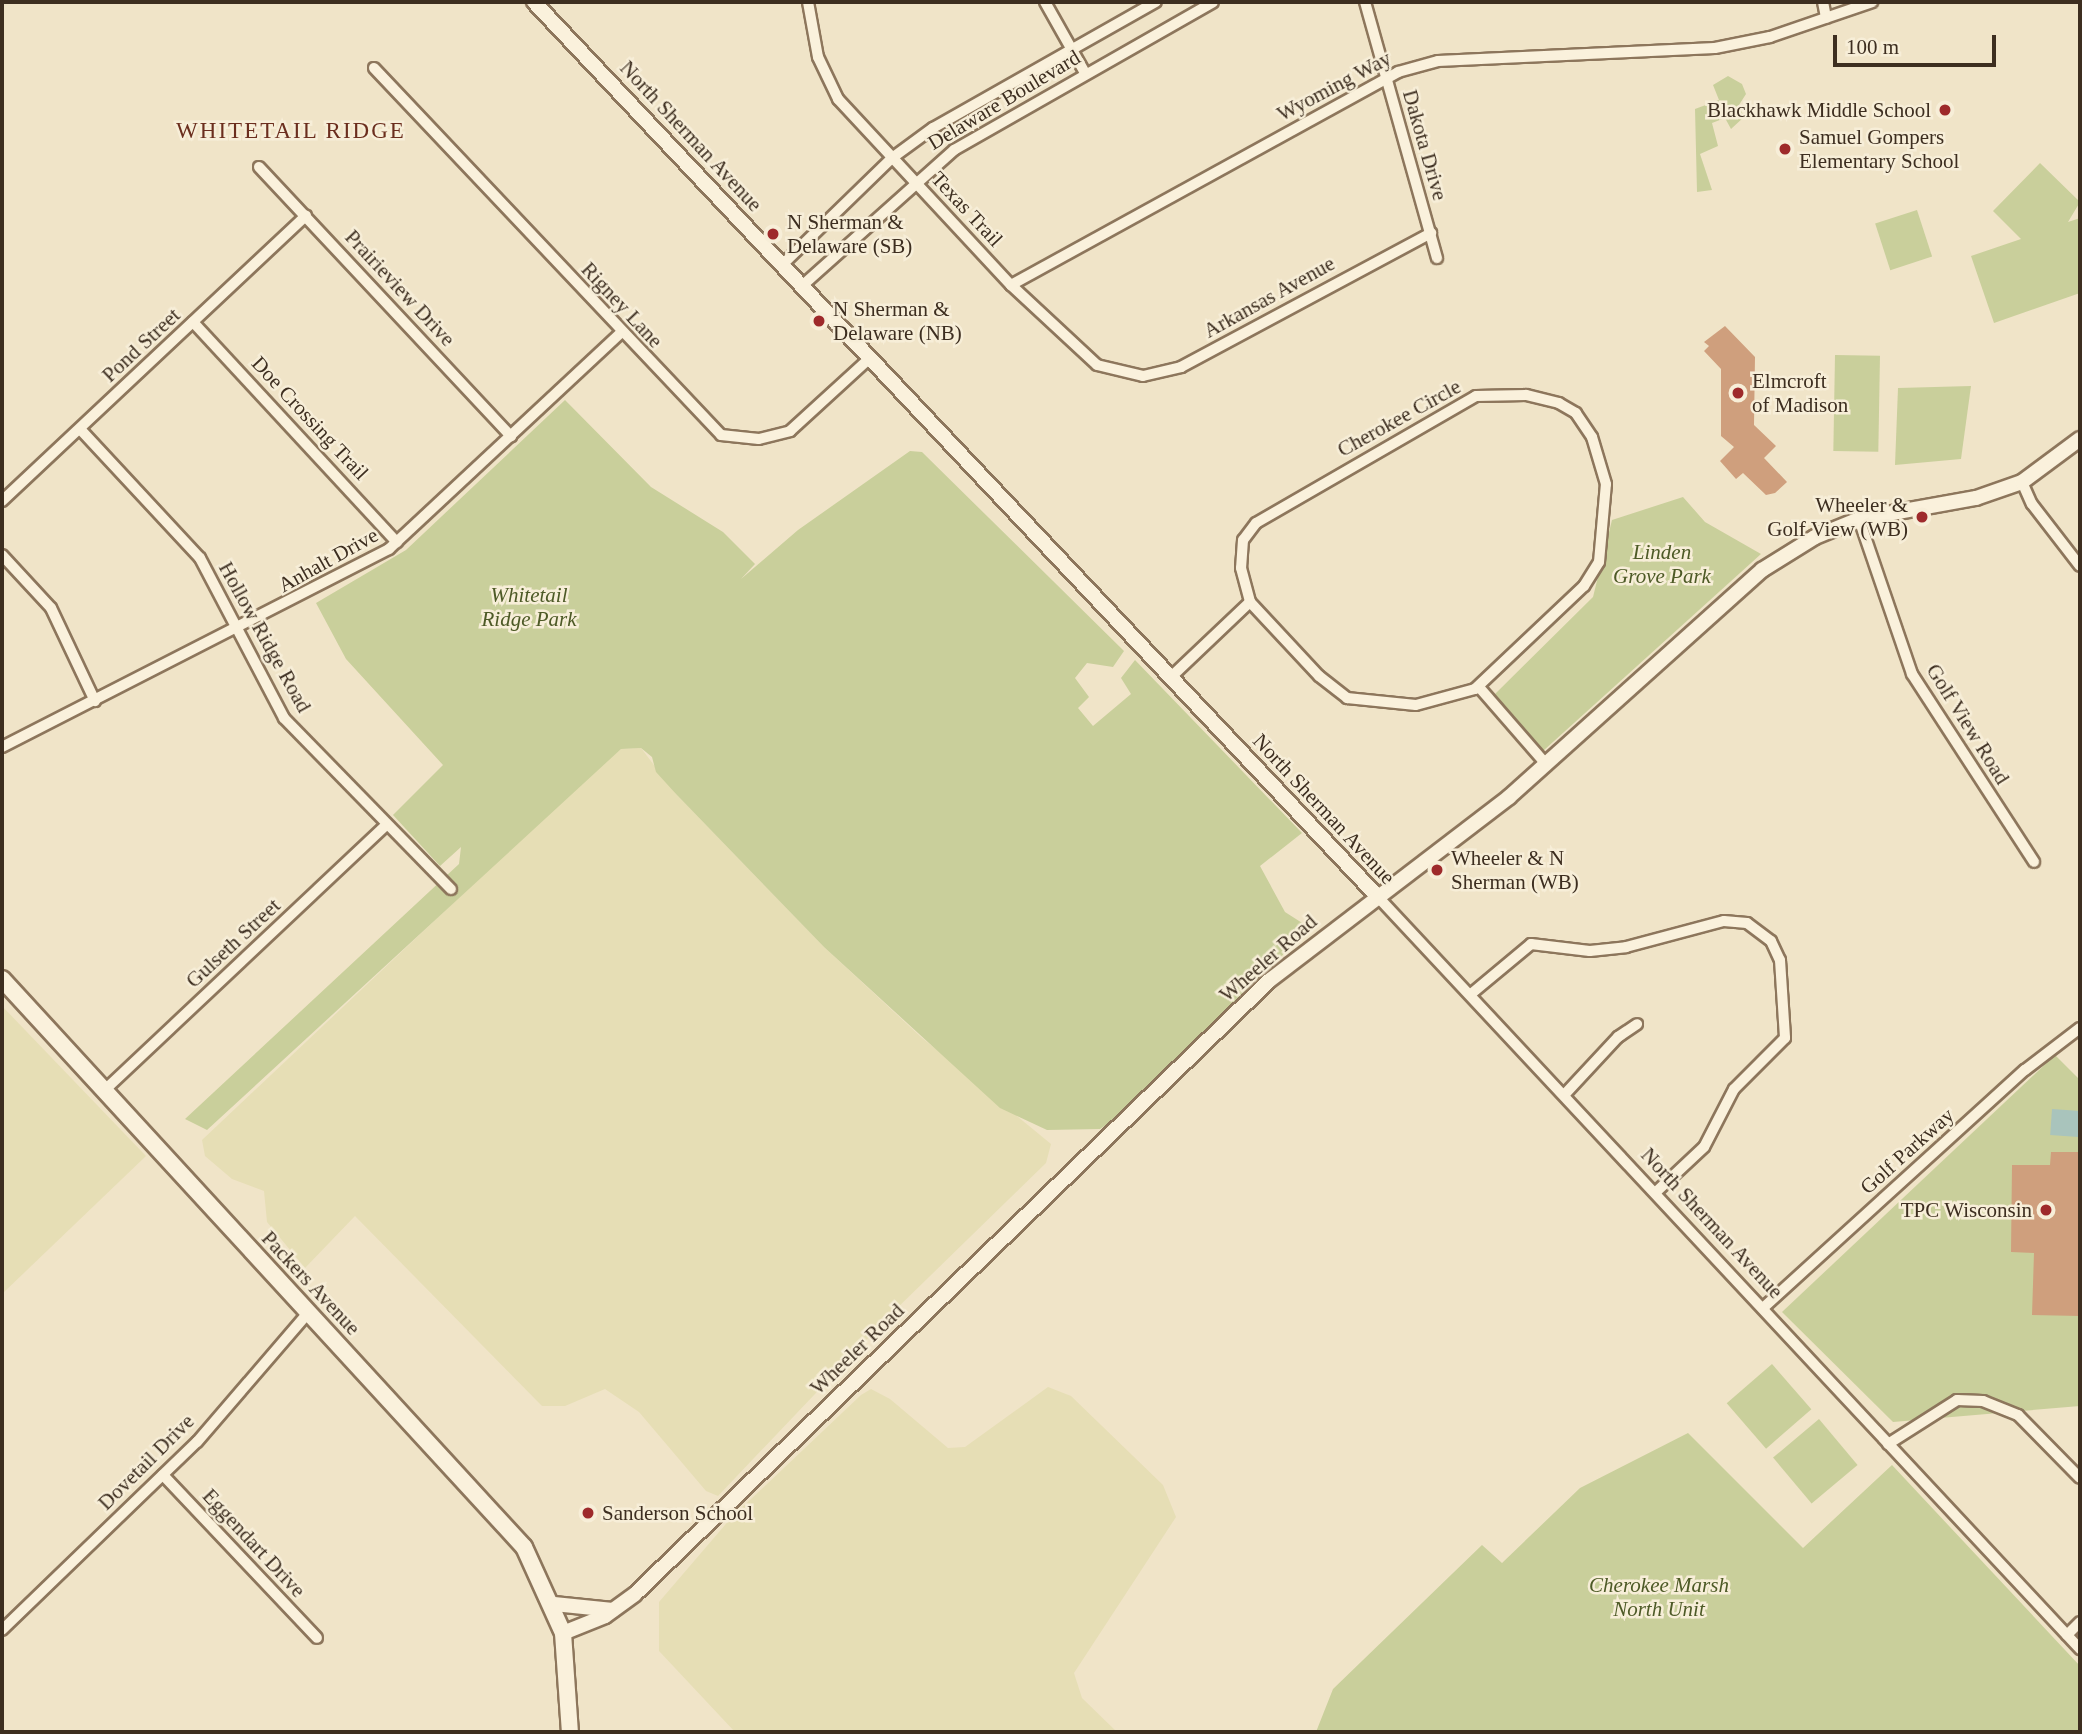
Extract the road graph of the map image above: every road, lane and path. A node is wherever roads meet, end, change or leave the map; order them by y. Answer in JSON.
{"nodes":[{"id":1,"x":534,"y":2,"type":"edge"},
{"id":2,"x":808,"y":2,"type":"edge"},
{"id":3,"x":1045,"y":2,"type":"edge"},
{"id":4,"x":1156,"y":2,"type":"edge"},
{"id":5,"x":1213,"y":2,"type":"edge"},
{"id":6,"x":1365,"y":2,"type":"edge"},
{"id":7,"x":1823,"y":2,"type":"edge"},
{"id":8,"x":1872,"y":2,"type":"edge"},
{"id":9,"x":1826,"y":18,"type":"junction"},
{"id":10,"x":1072,"y":49,"type":"junction"},
{"id":11,"x":374,"y":68,"type":"dead end"},
{"id":12,"x":1085,"y":73,"type":"junction"},
{"id":13,"x":1387,"y":78,"type":"junction"},
{"id":14,"x":892,"y":158,"type":"junction"},
{"id":15,"x":259,"y":167,"type":"dead end"},
{"id":16,"x":915,"y":181,"type":"junction"},
{"id":17,"x":306,"y":216,"type":"junction"},
{"id":18,"x":1431,"y":233,"type":"junction"},
{"id":19,"x":1437,"y":258,"type":"dead end"},
{"id":20,"x":783,"y":264,"type":"junction"},
{"id":21,"x":803,"y":285,"type":"junction"},
{"id":22,"x":1011,"y":285,"type":"junction"},
{"id":23,"x":193,"y":322,"type":"junction"},
{"id":24,"x":621,"y":333,"type":"junction"},
{"id":25,"x":870,"y":358,"type":"junction"},
{"id":26,"x":1121,"y":372,"type":"joint"},
{"id":27,"x":80,"y":429,"type":"junction"},
{"id":28,"x":511,"y":436,"type":"junction"},
{"id":29,"x":2080,"y":439,"type":"edge"},
{"id":30,"x":2022,"y":482,"type":"junction"},
{"id":31,"x":2,"y":501,"type":"edge"},
{"id":32,"x":1859,"y":519,"type":"junction"},
{"id":33,"x":397,"y":542,"type":"junction"},
{"id":34,"x":2,"y":555,"type":"edge"},
{"id":35,"x":2080,"y":566,"type":"edge"},
{"id":36,"x":1250,"y":602,"type":"junction"},
{"id":37,"x":237,"y":630,"type":"junction"},
{"id":38,"x":1171,"y":677,"type":"junction"},
{"id":39,"x":1479,"y":687,"type":"junction"},
{"id":40,"x":95,"y":701,"type":"junction"},
{"id":41,"x":2,"y":747,"type":"edge"},
{"id":42,"x":1546,"y":764,"type":"junction"},
{"id":43,"x":385,"y":826,"type":"junction"},
{"id":44,"x":2034,"y":862,"type":"dead end"},
{"id":45,"x":451,"y":889,"type":"dead end"},
{"id":46,"x":1378,"y":897,"type":"junction"},
{"id":47,"x":2,"y":979,"type":"edge"},
{"id":48,"x":1471,"y":994,"type":"junction"},
{"id":49,"x":1637,"y":1024,"type":"dead end"},
{"id":50,"x":2080,"y":1028,"type":"edge"},
{"id":51,"x":107,"y":1088,"type":"junction"},
{"id":52,"x":1565,"y":1094,"type":"junction"},
{"id":53,"x":1656,"y":1192,"type":"junction"},
{"id":54,"x":1763,"y":1308,"type":"junction"},
{"id":55,"x":308,"y":1313,"type":"junction"},
{"id":56,"x":1888,"y":1444,"type":"junction"},
{"id":57,"x":163,"y":1475,"type":"junction"},
{"id":58,"x":2080,"y":1478,"type":"edge"},
{"id":59,"x":554,"y":1604,"type":"junction"},
{"id":60,"x":614,"y":1610,"type":"junction"},
{"id":61,"x":2080,"y":1622,"type":"edge"},
{"id":62,"x":2,"y":1630,"type":"edge"},
{"id":63,"x":563,"y":1633,"type":"junction"},
{"id":64,"x":2067,"y":1635,"type":"junction"},
{"id":65,"x":317,"y":1638,"type":"dead end"},
{"id":66,"x":2080,"y":1649,"type":"edge"},
{"id":67,"x":570,"y":1732,"type":"edge"}],
"edges":[{"from":1,"to":20,"type":"street","name":"North Sherman Avenue"},
{"from":2,"to":14,"type":"street","name":"Texas Trail"},
{"from":3,"to":10,"type":"street"},
{"from":4,"to":10,"type":"street","name":"Delaware Boulevard"},
{"from":5,"to":12,"type":"street","name":"Delaware Boulevard"},
{"from":6,"to":13,"type":"street","name":"Dakota Drive"},
{"from":7,"to":9,"type":"street"},
{"from":8,"to":9,"type":"street","name":"Wyoming Way"},
{"from":9,"to":13,"type":"street","name":"Wyoming Way"},
{"from":10,"to":12,"type":"street"},
{"from":10,"to":14,"type":"street","name":"Delaware Boulevard"},
{"from":11,"to":24,"type":"street","name":"Rigney Lane"},
{"from":12,"to":16,"type":"street","name":"Delaware Boulevard"},
{"from":13,"to":18,"type":"street","name":"Dakota Drive"},
{"from":13,"to":22,"type":"street","name":"Wyoming Way"},
{"from":14,"to":16,"type":"street","name":"Texas Trail"},
{"from":14,"to":20,"type":"street","name":"Delaware Boulevard"},
{"from":15,"to":17,"type":"street","name":"Prairieview Drive"},
{"from":16,"to":21,"type":"street","name":"Delaware Boulevard"},
{"from":16,"to":22,"type":"street","name":"Texas Trail"},
{"from":17,"to":23,"type":"street","name":"Pond Street"},
{"from":17,"to":28,"type":"street","name":"Prairieview Drive"},
{"from":18,"to":19,"type":"street","name":"Dakota Drive"},
{"from":18,"to":26,"type":"street","name":"Arkansas Avenue"},
{"from":20,"to":21,"type":"street","name":"North Sherman Avenue"},
{"from":21,"to":25,"type":"street","name":"North Sherman Avenue"},
{"from":22,"to":26,"type":"street","name":"Texas Trail"},
{"from":23,"to":27,"type":"street","name":"Pond Street"},
{"from":23,"to":33,"type":"street","name":"Doe Crossing Trail"},
{"from":24,"to":25,"type":"street","name":"Rigney Lane"},
{"from":24,"to":28,"type":"street","name":"Anhalt Drive"},
{"from":25,"to":38,"type":"street","name":"North Sherman Avenue"},
{"from":27,"to":31,"type":"street","name":"Pond Street"},
{"from":27,"to":37,"type":"street","name":"Hollow Ridge Road"},
{"from":28,"to":33,"type":"street","name":"Anhalt Drive"},
{"from":29,"to":30,"type":"street","name":"Wheeler Road"},
{"from":30,"to":32,"type":"street","name":"Wheeler Road"},
{"from":30,"to":35,"type":"street"},
{"from":32,"to":42,"type":"street","name":"Wheeler Road"},
{"from":32,"to":44,"type":"street","name":"Golf View Road"},
{"from":33,"to":37,"type":"street","name":"Anhalt Drive"},
{"from":34,"to":40,"type":"street"},
{"from":36,"to":38,"type":"street"},
{"from":36,"to":39,"type":"street","name":"Cherokee Circle"},
{"from":36,"to":39,"type":"street","name":"Cherokee Circle"},
{"from":37,"to":40,"type":"street","name":"Anhalt Drive"},
{"from":37,"to":43,"type":"street","name":"Hollow Ridge Road"},
{"from":38,"to":46,"type":"street","name":"North Sherman Avenue"},
{"from":39,"to":42,"type":"street"},
{"from":40,"to":41,"type":"street","name":"Anhalt Drive"},
{"from":42,"to":46,"type":"street","name":"Wheeler Road"},
{"from":43,"to":45,"type":"street","name":"Hollow Ridge Road"},
{"from":43,"to":51,"type":"street","name":"Gulseth Street"},
{"from":46,"to":48,"type":"street","name":"North Sherman Avenue"},
{"from":46,"to":60,"type":"street","name":"Wheeler Road"},
{"from":47,"to":51,"type":"main road","name":"Packers Avenue"},
{"from":48,"to":52,"type":"street","name":"North Sherman Avenue"},
{"from":48,"to":53,"type":"street"},
{"from":49,"to":52,"type":"street"},
{"from":50,"to":54,"type":"street","name":"Golf Parkway"},
{"from":51,"to":55,"type":"main road","name":"Packers Avenue"},
{"from":52,"to":53,"type":"street","name":"North Sherman Avenue"},
{"from":53,"to":54,"type":"street","name":"North Sherman Avenue"},
{"from":54,"to":56,"type":"street","name":"North Sherman Avenue"},
{"from":55,"to":57,"type":"street","name":"Dovetail Drive"},
{"from":55,"to":59,"type":"main road","name":"Packers Avenue"},
{"from":56,"to":58,"type":"street"},
{"from":56,"to":64,"type":"street","name":"North Sherman Avenue"},
{"from":57,"to":62,"type":"street","name":"Dovetail Drive"},
{"from":57,"to":65,"type":"street","name":"Eggendart Drive"},
{"from":59,"to":60,"type":"street"},
{"from":59,"to":63,"type":"main road","name":"Packers Avenue"},
{"from":60,"to":63,"type":"street","name":"Wheeler Road"},
{"from":61,"to":64,"type":"street"},
{"from":63,"to":67,"type":"main road","name":"Packers Avenue"},
{"from":64,"to":66,"type":"street","name":"North Sherman Avenue"}]}
